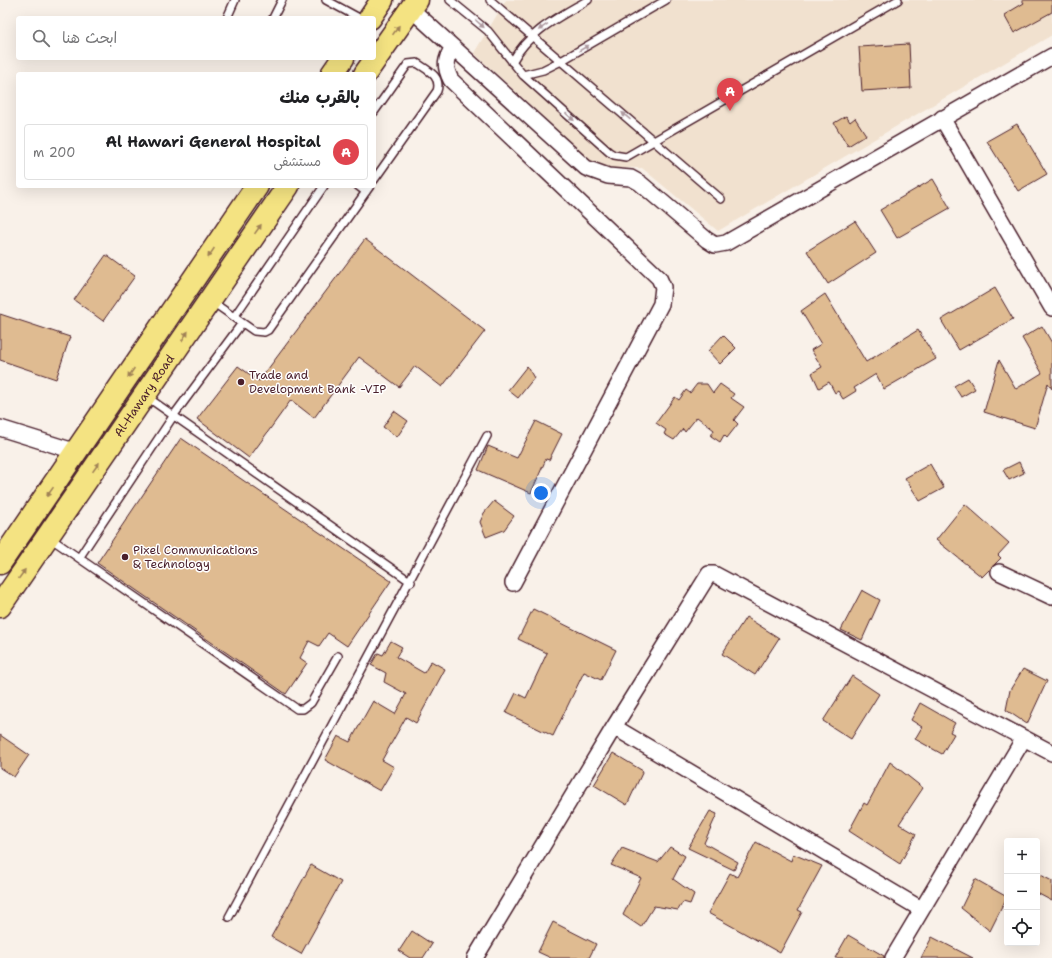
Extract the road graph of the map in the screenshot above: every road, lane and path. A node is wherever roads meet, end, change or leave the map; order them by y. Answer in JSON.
{"nodes":[{"id":1,"x":235,"y":0,"type":"edge"},
{"id":2,"x":282,"y":0,"type":"edge"},
{"id":3,"x":326,"y":0,"type":"edge"},
{"id":4,"x":382,"y":0,"type":"edge"},
{"id":5,"x":450,"y":0,"type":"edge"},
{"id":6,"x":490,"y":0,"type":"edge"},
{"id":7,"x":588,"y":0,"type":"edge"},
{"id":8,"x":666,"y":0,"type":"edge"},
{"id":9,"x":898,"y":0,"type":"edge"},
{"id":10,"x":414,"y":4,"type":"edge"},
{"id":11,"x":228,"y":16,"type":"edge"},
{"id":12,"x":274,"y":16,"type":"edge"},
{"id":13,"x":355,"y":16,"type":"edge"},
{"id":14,"x":371,"y":16,"type":"edge"},
{"id":15,"x":532,"y":36,"type":"junction"},
{"id":16,"x":453,"y":47,"type":"junction"},
{"id":17,"x":1052,"y":56,"type":"edge"},
{"id":18,"x":376,"y":59,"type":"edge"},
{"id":19,"x":342,"y":60,"type":"edge"},
{"id":20,"x":376,"y":60,"type":"edge"},
{"id":21,"x":561,"y":61,"type":"junction"},
{"id":22,"x":512,"y":62,"type":"junction"},
{"id":23,"x":333,"y":72,"type":"edge"},
{"id":24,"x":367,"y":72,"type":"edge"},
{"id":25,"x":523,"y":75,"type":"junction"},
{"id":26,"x":376,"y":109,"type":"edge"},
{"id":27,"x":942,"y":118,"type":"junction"},
{"id":28,"x":655,"y":142,"type":"junction"},
{"id":29,"x":376,"y":177,"type":"edge"},
{"id":30,"x":256,"y":188,"type":"edge"},
{"id":31,"x":287,"y":188,"type":"edge"},
{"id":32,"x":323,"y":188,"type":"edge"},
{"id":33,"x":368,"y":189,"type":"edge"},
{"id":34,"x":721,"y":199,"type":"dead end"},
{"id":35,"x":210,"y":299,"type":"junction"},
{"id":36,"x":1052,"y":308,"type":"edge"},
{"id":37,"x":234,"y":317,"type":"junction"},
{"id":38,"x":242,"y":323,"type":"junction"},
{"id":39,"x":148,"y":346,"type":"junction"},
{"id":40,"x":168,"y":361,"type":"junction"},
{"id":41,"x":146,"y":395,"type":"junction"},
{"id":42,"x":174,"y":415,"type":"junction"},
{"id":43,"x":0,"y":428,"type":"edge"},
{"id":44,"x":488,"y":436,"type":"dead end"},
{"id":45,"x":77,"y":452,"type":"junction"},
{"id":46,"x":48,"y":536,"type":"junction"},
{"id":47,"x":79,"y":558,"type":"junction"},
{"id":48,"x":0,"y":563,"type":"edge"},
{"id":49,"x":999,"y":572,"type":"dead end"},
{"id":50,"x":411,"y":582,"type":"junction"},
{"id":51,"x":513,"y":584,"type":"dead end"},
{"id":52,"x":1052,"y":598,"type":"edge"},
{"id":53,"x":0,"y":606,"type":"edge"},
{"id":54,"x":338,"y":656,"type":"dead end"},
{"id":55,"x":614,"y":728,"type":"junction"},
{"id":56,"x":1024,"y":738,"type":"junction"},
{"id":57,"x":1052,"y":752,"type":"edge"},
{"id":58,"x":922,"y":909,"type":"junction"},
{"id":59,"x":229,"y":917,"type":"dead end"},
{"id":60,"x":475,"y":958,"type":"edge"},
{"id":61,"x":892,"y":958,"type":"edge"}],
"edges":[{"from":1,"to":11,"type":"lane"},
{"from":2,"to":12,"type":"lane"},
{"from":3,"to":13,"type":"lane"},
{"from":4,"to":14,"type":"highway"},
{"from":5,"to":22,"type":"lane","one_way":true},
{"from":6,"to":15,"type":"lane"},
{"from":7,"to":15,"type":"lane","one_way":true},
{"from":21,"to":8,"type":"lane","one_way":true},
{"from":9,"to":28,"type":"lane"},
{"from":10,"to":16,"type":"street"},
{"from":18,"to":10,"type":"highway","one_way":true},
{"from":15,"to":21,"type":"lane"},
{"from":15,"to":22,"type":"lane"},
{"from":16,"to":27,"type":"street"},
{"from":16,"to":51,"type":"street"},
{"from":17,"to":27,"type":"street"},
{"from":19,"to":23,"type":"highway"},
{"from":24,"to":20,"type":"highway","one_way":true},
{"from":21,"to":25,"type":"lane"},
{"from":28,"to":21,"type":"lane","one_way":true},
{"from":22,"to":25,"type":"lane"},
{"from":25,"to":28,"type":"lane","one_way":true},
{"from":26,"to":29,"type":"lane"},
{"from":27,"to":36,"type":"street"},
{"from":28,"to":34,"type":"lane"},
{"from":30,"to":39,"type":"highway","name":"Al-Hawary Road","one_way":true},
{"from":35,"to":31,"type":"highway","name":"Al-Hawary Road","one_way":true},
{"from":32,"to":37,"type":"lane"},
{"from":33,"to":38,"type":"lane"},
{"from":35,"to":37,"type":"lane"},
{"from":40,"to":35,"type":"highway","name":"Al-Hawary Road","one_way":true},
{"from":37,"to":38,"type":"lane"},
{"from":38,"to":42,"type":"lane"},
{"from":39,"to":40,"type":"highway"},
{"from":39,"to":45,"type":"highway","name":"Al-Hawary Road","one_way":true},
{"from":40,"to":41,"type":"highway","name":"Al-Hawary Road"},
{"from":41,"to":42,"type":"lane"},
{"from":46,"to":41,"type":"highway","name":"Al-Hawary Road","one_way":true},
{"from":42,"to":47,"type":"lane"},
{"from":42,"to":50,"type":"lane"},
{"from":43,"to":45,"type":"street"},
{"from":44,"to":50,"type":"lane"},
{"from":45,"to":48,"type":"highway","name":"Al-Hawary Road","one_way":true},
{"from":46,"to":47,"type":"lane"},
{"from":53,"to":46,"type":"highway","name":"Al-Hawary Road","one_way":true},
{"from":47,"to":54,"type":"lane"},
{"from":49,"to":52,"type":"street"},
{"from":50,"to":59,"type":"lane"},
{"from":55,"to":56,"type":"street"},
{"from":55,"to":58,"type":"street"},
{"from":55,"to":60,"type":"street"},
{"from":56,"to":57,"type":"street"},
{"from":56,"to":58,"type":"street"},
{"from":58,"to":61,"type":"street"}]}
